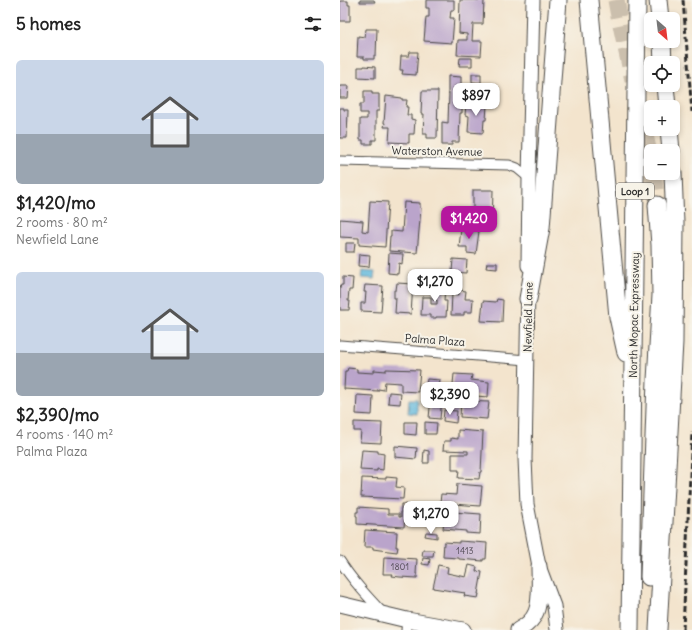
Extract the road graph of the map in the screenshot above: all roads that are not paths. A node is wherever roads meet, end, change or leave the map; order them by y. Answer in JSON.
{"nodes":[{"id":1,"x":533,"y":0,"type":"edge"},
{"id":2,"x":558,"y":0,"type":"edge"},
{"id":3,"x":589,"y":0,"type":"edge"},
{"id":4,"x":637,"y":0,"type":"edge"},
{"id":5,"x":658,"y":0,"type":"edge"},
{"id":6,"x":659,"y":12,"type":"edge"},
{"id":7,"x":340,"y":161,"type":"edge"},
{"id":8,"x":529,"y":178,"type":"junction"},
{"id":9,"x":673,"y":180,"type":"edge"},
{"id":10,"x":657,"y":205,"type":"tunnel mouth"},
{"id":11,"x":528,"y":299,"type":"junction"},
{"id":12,"x":340,"y":345,"type":"edge"},
{"id":13,"x":527,"y":360,"type":"junction"},
{"id":14,"x":633,"y":383,"type":"junction"},
{"id":15,"x":340,"y":561,"type":"edge"},
{"id":16,"x":539,"y":566,"type":"junction"},
{"id":17,"x":654,"y":600,"type":"junction"},
{"id":18,"x":340,"y":604,"type":"edge"},
{"id":19,"x":384,"y":614,"type":"junction"},
{"id":20,"x":407,"y":625,"type":"edge"},
{"id":21,"x":463,"y":630,"type":"edge"},
{"id":22,"x":518,"y":630,"type":"edge"},
{"id":23,"x":558,"y":630,"type":"edge"},
{"id":24,"x":630,"y":630,"type":"edge"},
{"id":25,"x":648,"y":630,"type":"edge"},
{"id":26,"x":658,"y":630,"type":"edge"}],
"edges":[{"from":1,"to":8,"type":"main road","name":"Newfield Lane"},
{"from":2,"to":11,"type":"highway"},
{"from":3,"to":14,"type":"highway"},
{"from":4,"to":14,"type":"highway","name":"North Mopac Expressway","number":"Loop 1"},
{"from":5,"to":6,"type":"highway"},
{"from":7,"to":8,"type":"street","name":"Waterston Avenue"},
{"from":8,"to":11,"type":"main road","name":"Newfield Lane"},
{"from":9,"to":17,"type":"highway"},
{"from":10,"to":17,"type":"highway"},
{"from":11,"to":13,"type":"main road","name":"Newfield Lane"},
{"from":12,"to":13,"type":"street","name":"Palma Plaza"},
{"from":13,"to":16,"type":"main road","name":"Newfield Lane"},
{"from":14,"to":24,"type":"highway","name":"North Mopac Expressway","number":"Loop 1"},
{"from":15,"to":19,"type":"street"},
{"from":16,"to":22,"type":"main road"},
{"from":16,"to":23,"type":"main road","name":"Newfield Lane"},
{"from":17,"to":25,"type":"highway"},
{"from":17,"to":26,"type":"highway"},
{"from":18,"to":19,"type":"main road"},
{"from":19,"to":20,"type":"main road"},
{"from":20,"to":21,"type":"main road"}]}
